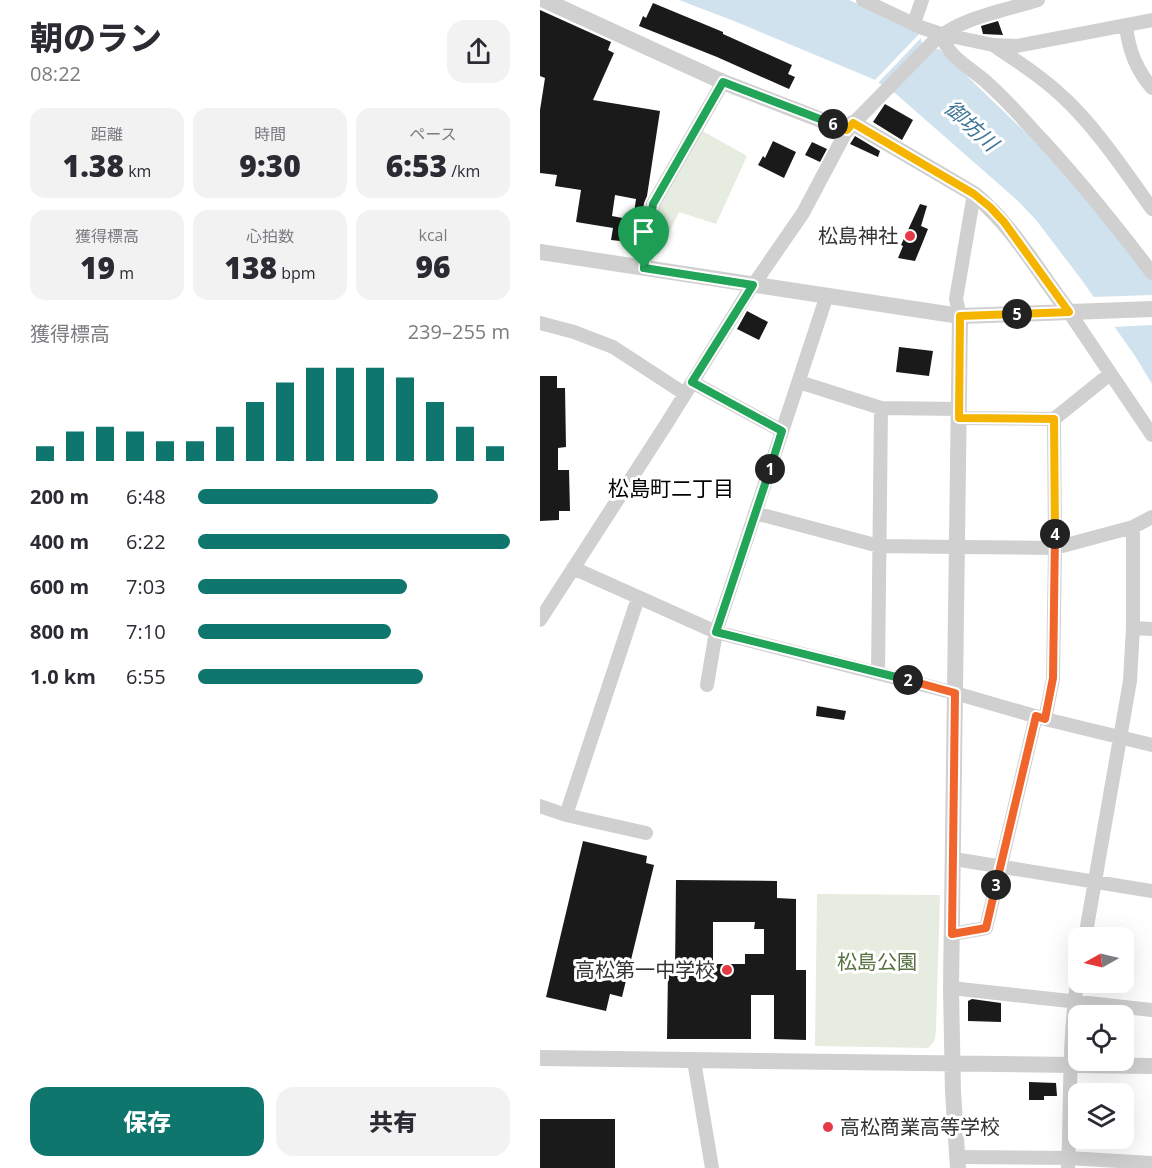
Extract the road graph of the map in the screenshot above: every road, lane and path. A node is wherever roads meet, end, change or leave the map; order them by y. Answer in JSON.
{"nodes":[{"id":1,"x":544,"y":0,"type":"edge"},
{"id":2,"x":863,"y":0,"type":"edge"},
{"id":3,"x":922,"y":0,"type":"edge"},
{"id":4,"x":1038,"y":0,"type":"edge"},
{"id":5,"x":1152,"y":20,"type":"edge"},
{"id":6,"x":914,"y":23,"type":"junction"},
{"id":7,"x":1126,"y":26,"type":"junction"},
{"id":8,"x":937,"y":38,"type":"junction"},
{"id":9,"x":993,"y":45,"type":"junction"},
{"id":10,"x":723,"y":82,"type":"junction"},
{"id":11,"x":1152,"y":88,"type":"edge"},
{"id":12,"x":850,"y":126,"type":"junction"},
{"id":13,"x":974,"y":194,"type":"junction"},
{"id":14,"x":1152,"y":209,"type":"edge"},
{"id":15,"x":540,"y":252,"type":"edge"},
{"id":16,"x":644,"y":268,"type":"junction"},
{"id":17,"x":1152,"y":273,"type":"edge"},
{"id":18,"x":753,"y":285,"type":"junction"},
{"id":19,"x":827,"y":295,"type":"junction"},
{"id":20,"x":1152,"y":309,"type":"edge"},
{"id":21,"x":1069,"y":312,"type":"junction"},
{"id":22,"x":960,"y":316,"type":"junction"},
{"id":23,"x":540,"y":323,"type":"edge"},
{"id":24,"x":1110,"y":374,"type":"junction"},
{"id":25,"x":799,"y":382,"type":"junction"},
{"id":26,"x":689,"y":388,"type":"junction"},
{"id":27,"x":881,"y":408,"type":"junction"},
{"id":28,"x":959,"y":414,"type":"junction"},
{"id":29,"x":1054,"y":419,"type":"junction"},
{"id":30,"x":782,"y":431,"type":"junction"},
{"id":31,"x":1152,"y":435,"type":"edge"},
{"id":32,"x":755,"y":513,"type":"junction"},
{"id":33,"x":1152,"y":517,"type":"edge"},
{"id":34,"x":1133,"y":527,"type":"junction"},
{"id":35,"x":879,"y":546,"type":"junction"},
{"id":36,"x":957,"y":547,"type":"junction"},
{"id":37,"x":1055,"y":548,"type":"junction"},
{"id":38,"x":573,"y":568,"type":"junction"},
{"id":39,"x":638,"y":598,"type":"junction"},
{"id":40,"x":540,"y":620,"type":"edge"},
{"id":41,"x":1132,"y":628,"type":"junction"},
{"id":42,"x":1152,"y":629,"type":"edge"},
{"id":43,"x":716,"y":632,"type":"junction"},
{"id":44,"x":878,"y":673,"type":"junction"},
{"id":45,"x":707,"y":685,"type":"dead end"},
{"id":46,"x":955,"y":693,"type":"junction"},
{"id":47,"x":1040,"y":718,"type":"junction"},
{"id":48,"x":1120,"y":737,"type":"junction"},
{"id":49,"x":1152,"y":745,"type":"edge"},
{"id":50,"x":540,"y":806,"type":"edge"},
{"id":51,"x":566,"y":815,"type":"junction"},
{"id":52,"x":646,"y":833,"type":"dead end"},
{"id":53,"x":954,"y":859,"type":"junction"},
{"id":54,"x":1000,"y":866,"type":"junction"},
{"id":55,"x":1095,"y":882,"type":"junction"},
{"id":56,"x":1152,"y":891,"type":"edge"},
{"id":57,"x":1087,"y":927,"type":"edge"},
{"id":58,"x":952,"y":934,"type":"junction"},
{"id":59,"x":951,"y":988,"type":"junction"},
{"id":60,"x":1076,"y":993,"type":"edge"},
{"id":61,"x":1075,"y":1000,"type":"junction"},
{"id":62,"x":1075,"y":1005,"type":"edge"},
{"id":63,"x":1152,"y":1010,"type":"edge"},
{"id":64,"x":540,"y":1058,"type":"edge"},
{"id":65,"x":694,"y":1061,"type":"junction"},
{"id":66,"x":953,"y":1064,"type":"junction"},
{"id":67,"x":1068,"y":1066,"type":"edge"},
{"id":68,"x":1134,"y":1066,"type":"edge"},
{"id":69,"x":1152,"y":1066,"type":"edge"},
{"id":70,"x":1071,"y":1071,"type":"edge"},
{"id":71,"x":957,"y":1162,"type":"edge"},
{"id":72,"x":1068,"y":1163,"type":"edge"},
{"id":73,"x":1152,"y":1163,"type":"edge"},
{"id":74,"x":712,"y":1168,"type":"edge"}],
"edges":[{"from":1,"to":10,"type":"street"},
{"from":2,"to":6,"type":"street"},
{"from":3,"to":6,"type":"street"},
{"from":4,"to":8,"type":"street"},
{"from":5,"to":7,"type":"street"},
{"from":6,"to":8,"type":"street"},
{"from":7,"to":9,"type":"street"},
{"from":7,"to":11,"type":"street"},
{"from":8,"to":9,"type":"street"},
{"from":8,"to":12,"type":"street"},
{"from":8,"to":17,"type":"street"},
{"from":9,"to":14,"type":"street"},
{"from":10,"to":12,"type":"street"},
{"from":10,"to":16,"type":"street"},
{"from":12,"to":13,"type":"street"},
{"from":12,"to":18,"type":"street"},
{"from":13,"to":21,"type":"street"},
{"from":13,"to":22,"type":"street"},
{"from":15,"to":16,"type":"street"},
{"from":16,"to":18,"type":"street"},
{"from":18,"to":19,"type":"street"},
{"from":18,"to":26,"type":"street"},
{"from":19,"to":22,"type":"street"},
{"from":19,"to":25,"type":"street"},
{"from":20,"to":21,"type":"street"},
{"from":21,"to":22,"type":"street"},
{"from":21,"to":24,"type":"street"},
{"from":22,"to":28,"type":"street"},
{"from":23,"to":26,"type":"street"},
{"from":24,"to":29,"type":"street"},
{"from":24,"to":31,"type":"street"},
{"from":25,"to":27,"type":"street"},
{"from":25,"to":30,"type":"street"},
{"from":26,"to":30,"type":"street"},
{"from":26,"to":38,"type":"street"},
{"from":27,"to":28,"type":"street"},
{"from":27,"to":35,"type":"street"},
{"from":28,"to":29,"type":"street"},
{"from":28,"to":36,"type":"street"},
{"from":29,"to":37,"type":"street"},
{"from":30,"to":32,"type":"street"},
{"from":32,"to":35,"type":"street"},
{"from":32,"to":43,"type":"street"},
{"from":33,"to":34,"type":"street"},
{"from":34,"to":37,"type":"street"},
{"from":34,"to":41,"type":"street"},
{"from":35,"to":36,"type":"street"},
{"from":35,"to":44,"type":"street"},
{"from":36,"to":37,"type":"street"},
{"from":36,"to":46,"type":"street"},
{"from":37,"to":47,"type":"street"},
{"from":38,"to":39,"type":"street"},
{"from":38,"to":40,"type":"street"},
{"from":39,"to":43,"type":"street"},
{"from":39,"to":51,"type":"street"},
{"from":41,"to":42,"type":"street"},
{"from":41,"to":48,"type":"street"},
{"from":43,"to":44,"type":"street"},
{"from":43,"to":45,"type":"street"},
{"from":44,"to":46,"type":"street"},
{"from":46,"to":47,"type":"street"},
{"from":46,"to":53,"type":"street"},
{"from":47,"to":48,"type":"street"},
{"from":47,"to":54,"type":"street"},
{"from":48,"to":49,"type":"street"},
{"from":48,"to":55,"type":"street"},
{"from":50,"to":51,"type":"street"},
{"from":51,"to":52,"type":"street"},
{"from":53,"to":54,"type":"street"},
{"from":53,"to":58,"type":"street"},
{"from":54,"to":55,"type":"street"},
{"from":54,"to":58,"type":"street"},
{"from":55,"to":56,"type":"street"},
{"from":55,"to":57,"type":"street"},
{"from":58,"to":59,"type":"street"},
{"from":59,"to":61,"type":"street"},
{"from":59,"to":66,"type":"street"},
{"from":60,"to":61,"type":"street"},
{"from":61,"to":62,"type":"street"},
{"from":61,"to":63,"type":"street"},
{"from":64,"to":65,"type":"street"},
{"from":65,"to":66,"type":"street"},
{"from":65,"to":74,"type":"street"},
{"from":66,"to":67,"type":"street"},
{"from":66,"to":71,"type":"street"},
{"from":68,"to":69,"type":"street"},
{"from":70,"to":72,"type":"street"},
{"from":71,"to":72,"type":"street"},
{"from":72,"to":73,"type":"street"}]}
